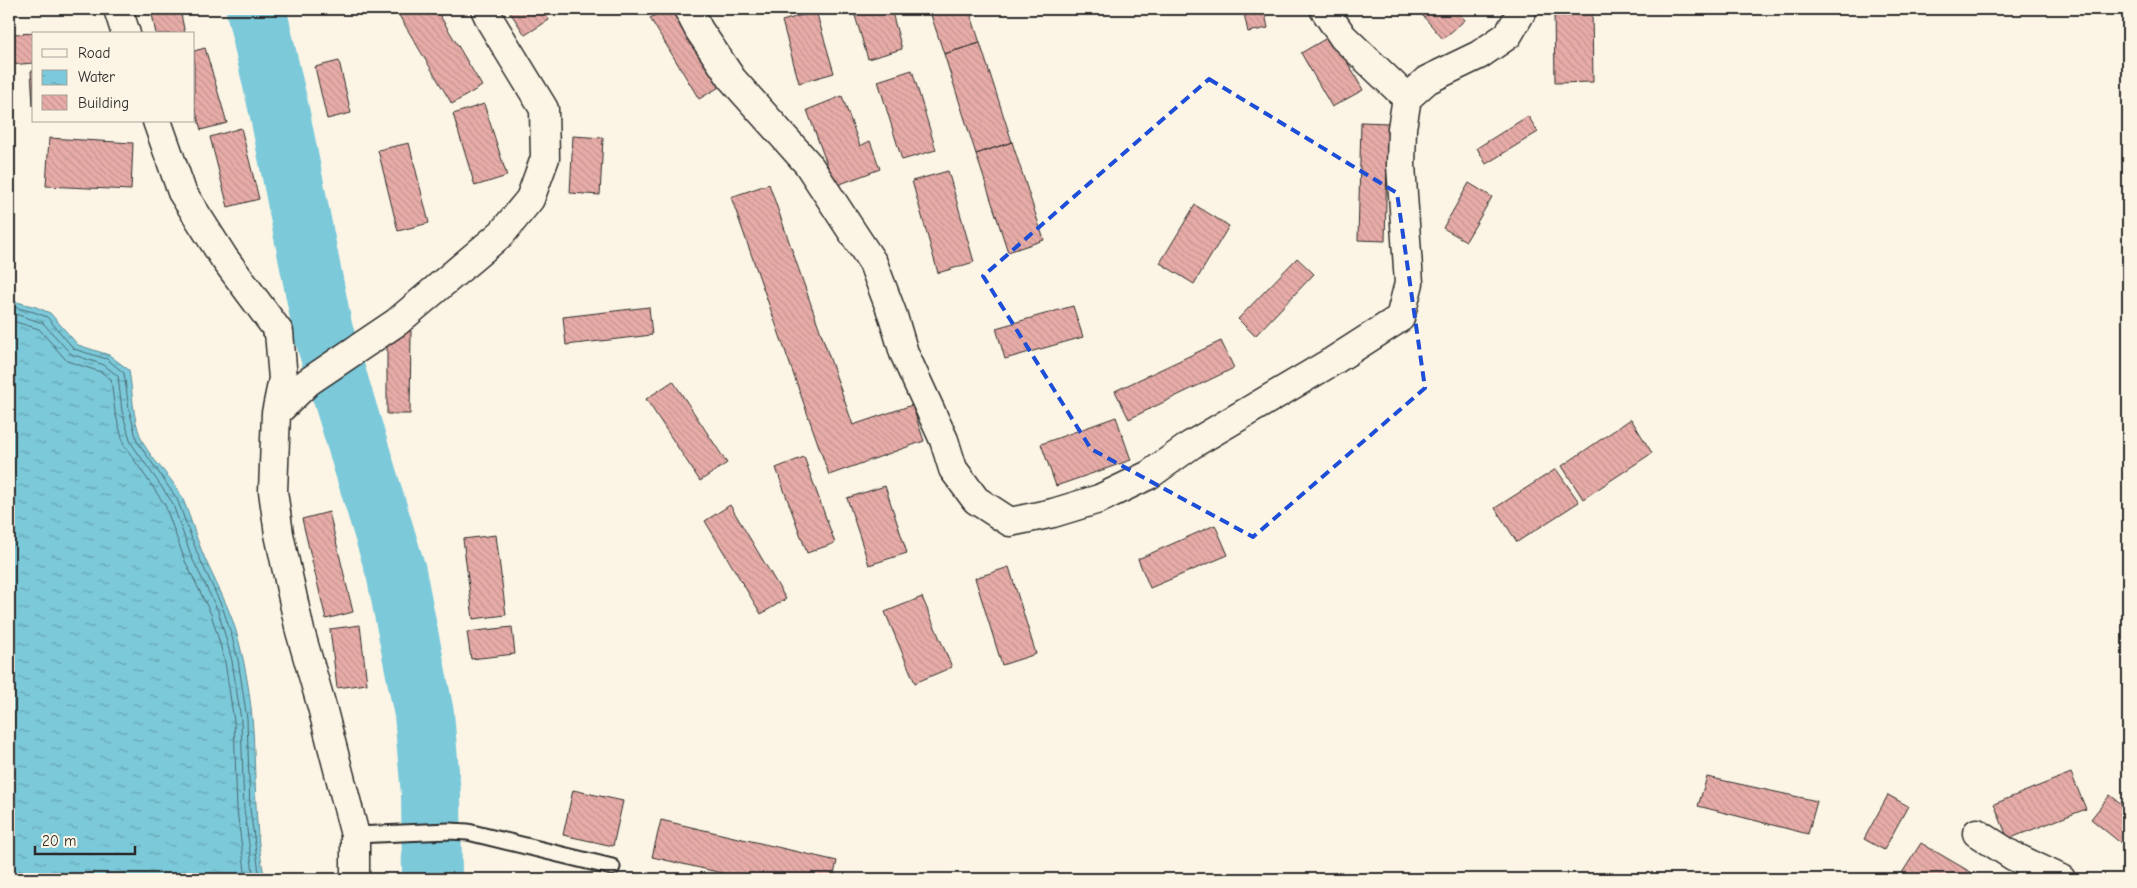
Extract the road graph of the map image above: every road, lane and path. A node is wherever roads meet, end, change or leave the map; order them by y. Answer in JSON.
{"nodes":[{"id":1,"x":118,"y":9,"type":"edge"},
{"id":2,"x":485,"y":9,"type":"edge"},
{"id":3,"x":688,"y":9,"type":"edge"},
{"id":4,"x":1324,"y":9,"type":"edge"},
{"id":5,"x":1523,"y":9,"type":"edge"},
{"id":6,"x":125,"y":32,"type":"edge"},
{"id":7,"x":1407,"y":98,"type":"junction"},
{"id":8,"x":157,"y":122,"type":"edge"},
{"id":9,"x":276,"y":414,"type":"junction"},
{"id":10,"x":1977,"y":833,"type":"dead end"},
{"id":11,"x":355,"y":835,"type":"junction"},
{"id":12,"x":612,"y":867,"type":"dead end"},
{"id":13,"x":355,"y":879,"type":"edge"},
{"id":14,"x":2061,"y":879,"type":"edge"}],
"edges":[{"from":1,"to":6,"type":"street"},
{"from":2,"to":9,"type":"street"},
{"from":3,"to":7,"type":"street"},
{"from":4,"to":7,"type":"street"},
{"from":5,"to":7,"type":"street"},
{"from":8,"to":9,"type":"street"},
{"from":9,"to":11,"type":"street"},
{"from":10,"to":14,"type":"street"},
{"from":11,"to":12,"type":"lane"},
{"from":11,"to":13,"type":"street"}]}
